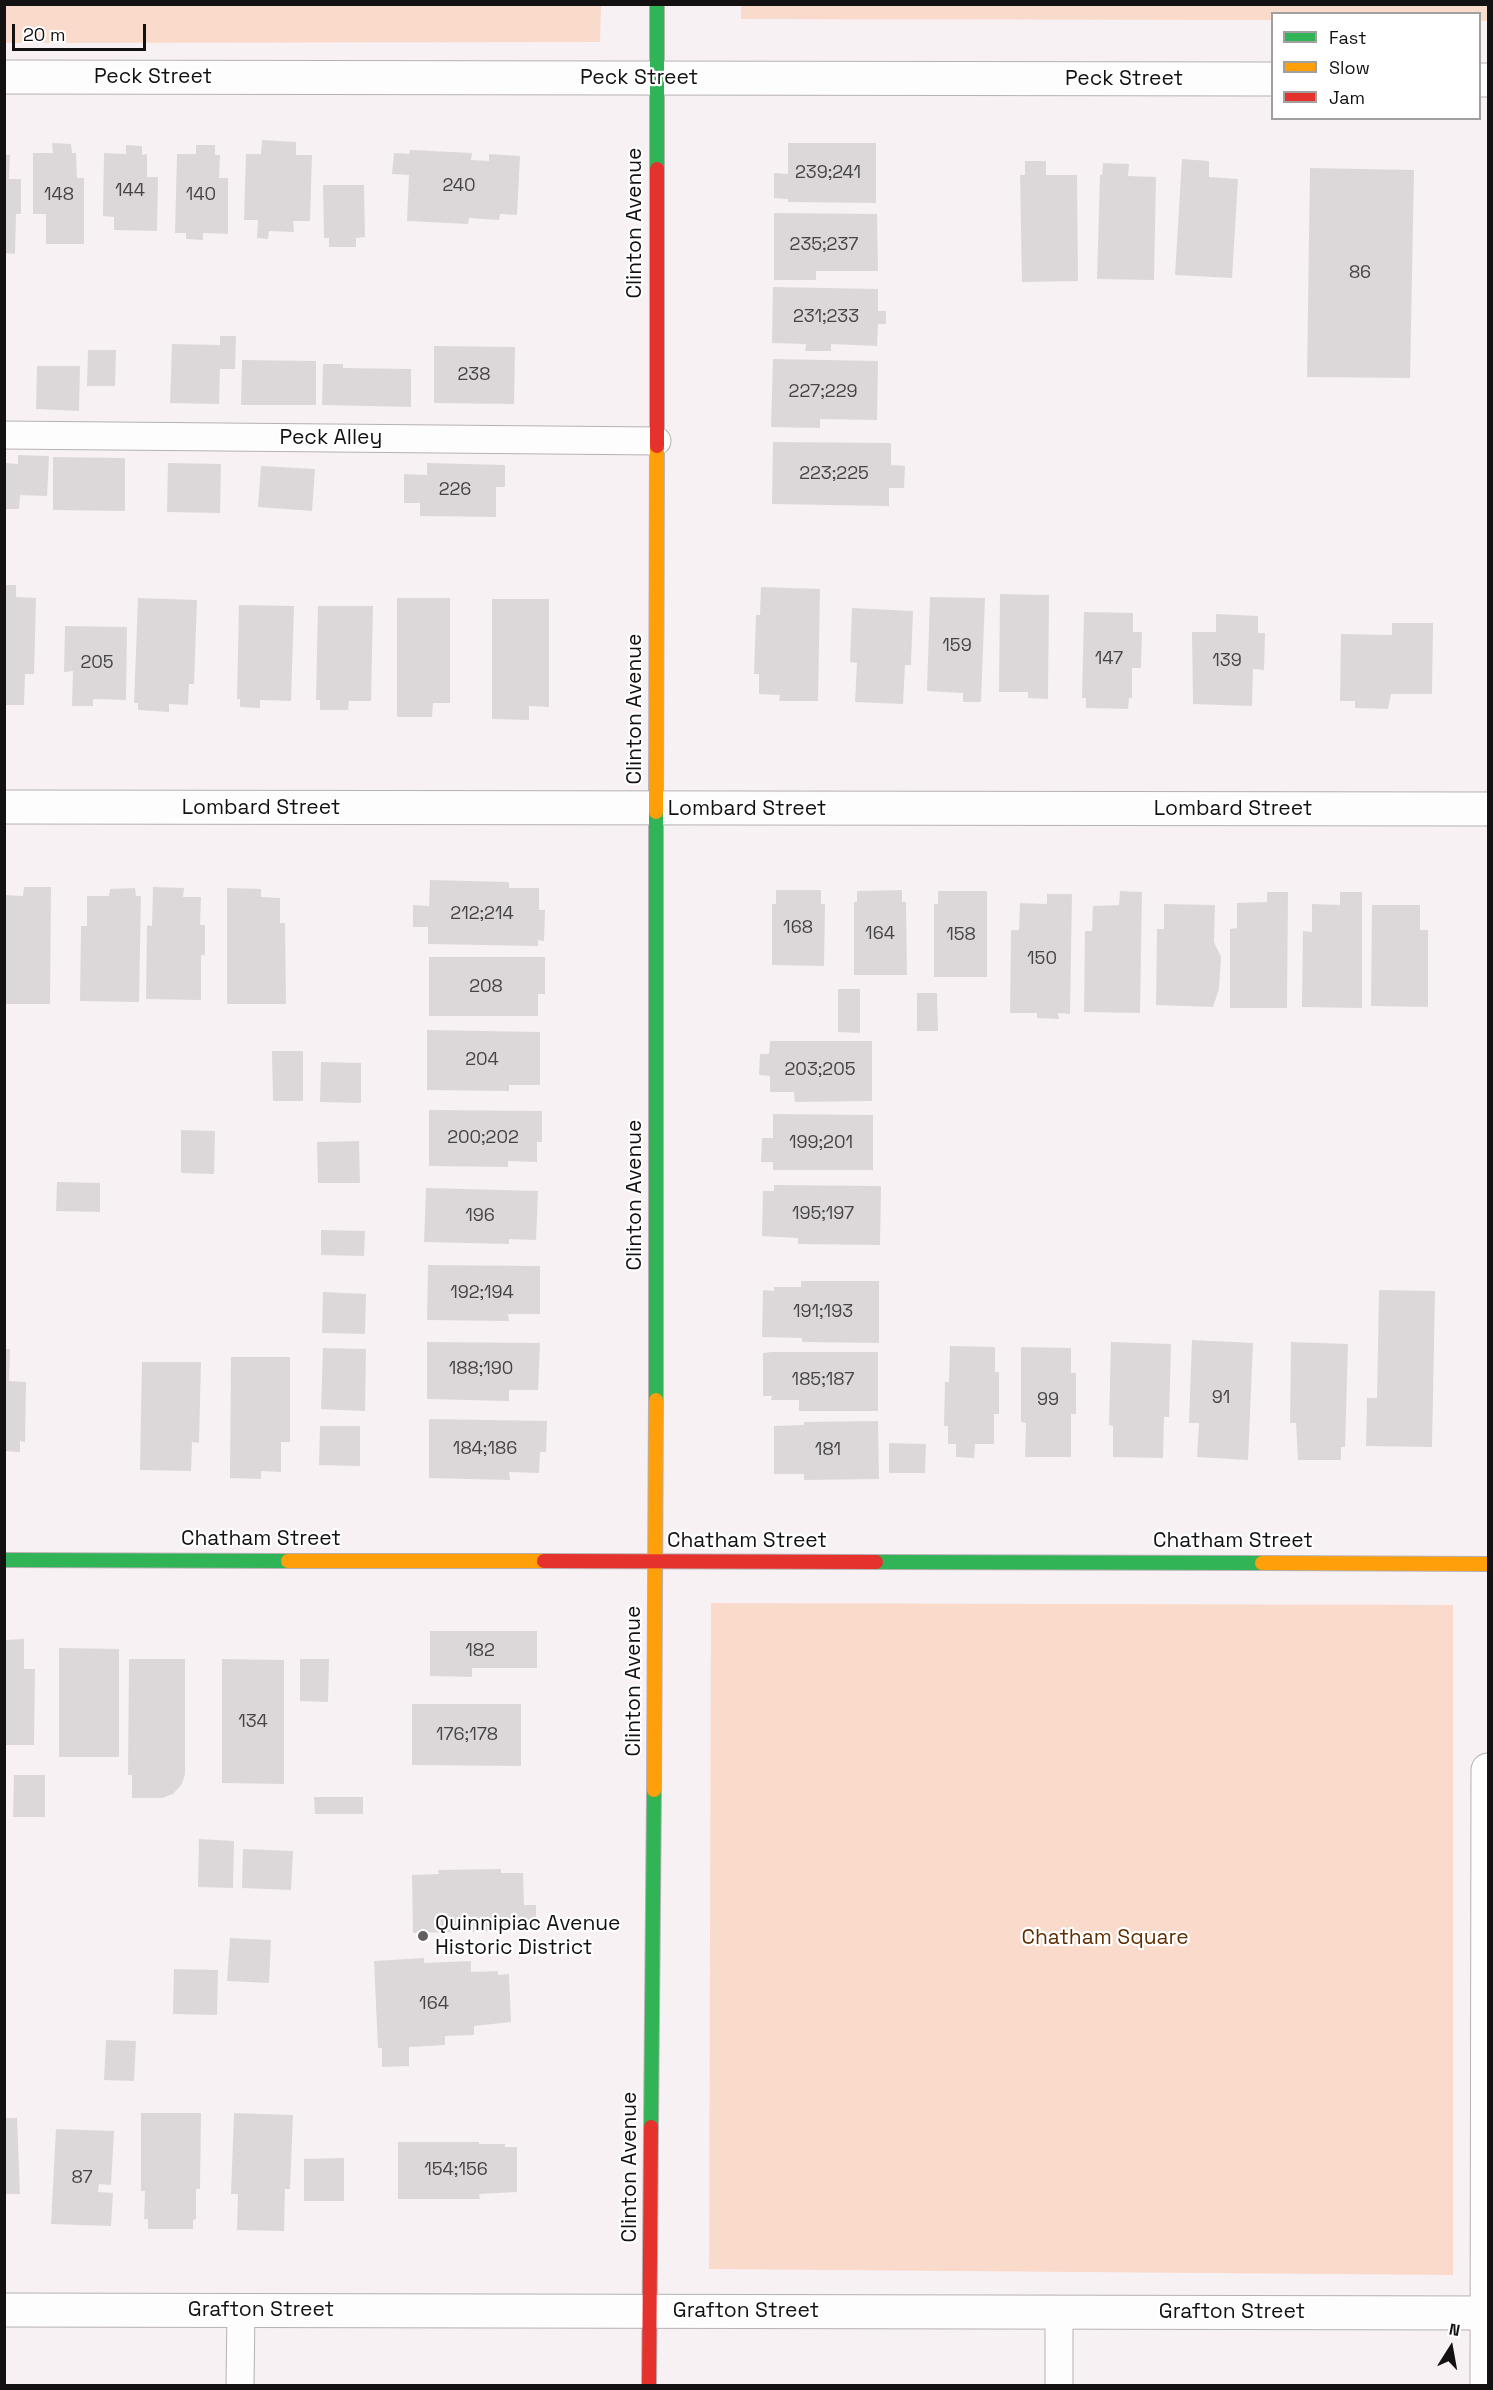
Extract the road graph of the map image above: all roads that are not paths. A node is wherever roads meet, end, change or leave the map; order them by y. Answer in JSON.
{"nodes":[{"id":1,"x":657,"y":4,"type":"edge"},
{"id":2,"x":4,"y":77,"type":"edge"},
{"id":3,"x":656,"y":78,"type":"junction"},
{"id":4,"x":1271,"y":80,"type":"edge"},
{"id":5,"x":4,"y":435,"type":"edge"},
{"id":6,"x":657,"y":441,"type":"junction"},
{"id":7,"x":4,"y":807,"type":"edge"},
{"id":8,"x":656,"y":808,"type":"junction"},
{"id":9,"x":1488,"y":809,"type":"edge"},
{"id":10,"x":4,"y":1560,"type":"edge"},
{"id":11,"x":655,"y":1562,"type":"junction"},
{"id":12,"x":1488,"y":1564,"type":"edge"},
{"id":13,"x":1488,"y":1770,"type":"edge"},
{"id":14,"x":4,"y":2310,"type":"edge"},
{"id":15,"x":241,"y":2310,"type":"junction"},
{"id":16,"x":650,"y":2312,"type":"junction"},
{"id":17,"x":1059,"y":2312,"type":"junction"},
{"id":18,"x":1488,"y":2313,"type":"edge"},
{"id":19,"x":240,"y":2385,"type":"edge"},
{"id":20,"x":649,"y":2385,"type":"edge"},
{"id":21,"x":1059,"y":2385,"type":"edge"},
{"id":22,"x":1487,"y":2385,"type":"edge"}],
"edges":[{"from":1,"to":3,"type":"street","name":"Clinton Avenue"},
{"from":2,"to":3,"type":"street","name":"Peck Street"},
{"from":3,"to":4,"type":"street","name":"Peck Street"},
{"from":3,"to":6,"type":"street","name":"Clinton Avenue"},
{"from":5,"to":6,"type":"lane","name":"Peck Alley"},
{"from":6,"to":8,"type":"street","name":"Clinton Avenue"},
{"from":7,"to":8,"type":"street","name":"Lombard Street"},
{"from":8,"to":9,"type":"street","name":"Lombard Street"},
{"from":8,"to":11,"type":"street","name":"Clinton Avenue"},
{"from":10,"to":11,"type":"street","name":"Chatham Street"},
{"from":11,"to":12,"type":"street","name":"Chatham Street"},
{"from":11,"to":16,"type":"street","name":"Clinton Avenue"},
{"from":13,"to":18,"type":"street"},
{"from":14,"to":15,"type":"street","name":"Grafton Street"},
{"from":15,"to":16,"type":"street","name":"Grafton Street"},
{"from":15,"to":19,"type":"lane"},
{"from":16,"to":17,"type":"street","name":"Grafton Street"},
{"from":16,"to":20,"type":"street","name":"Clinton Avenue"},
{"from":17,"to":18,"type":"street","name":"Grafton Street"},
{"from":17,"to":21,"type":"lane"},
{"from":18,"to":22,"type":"street"}]}
